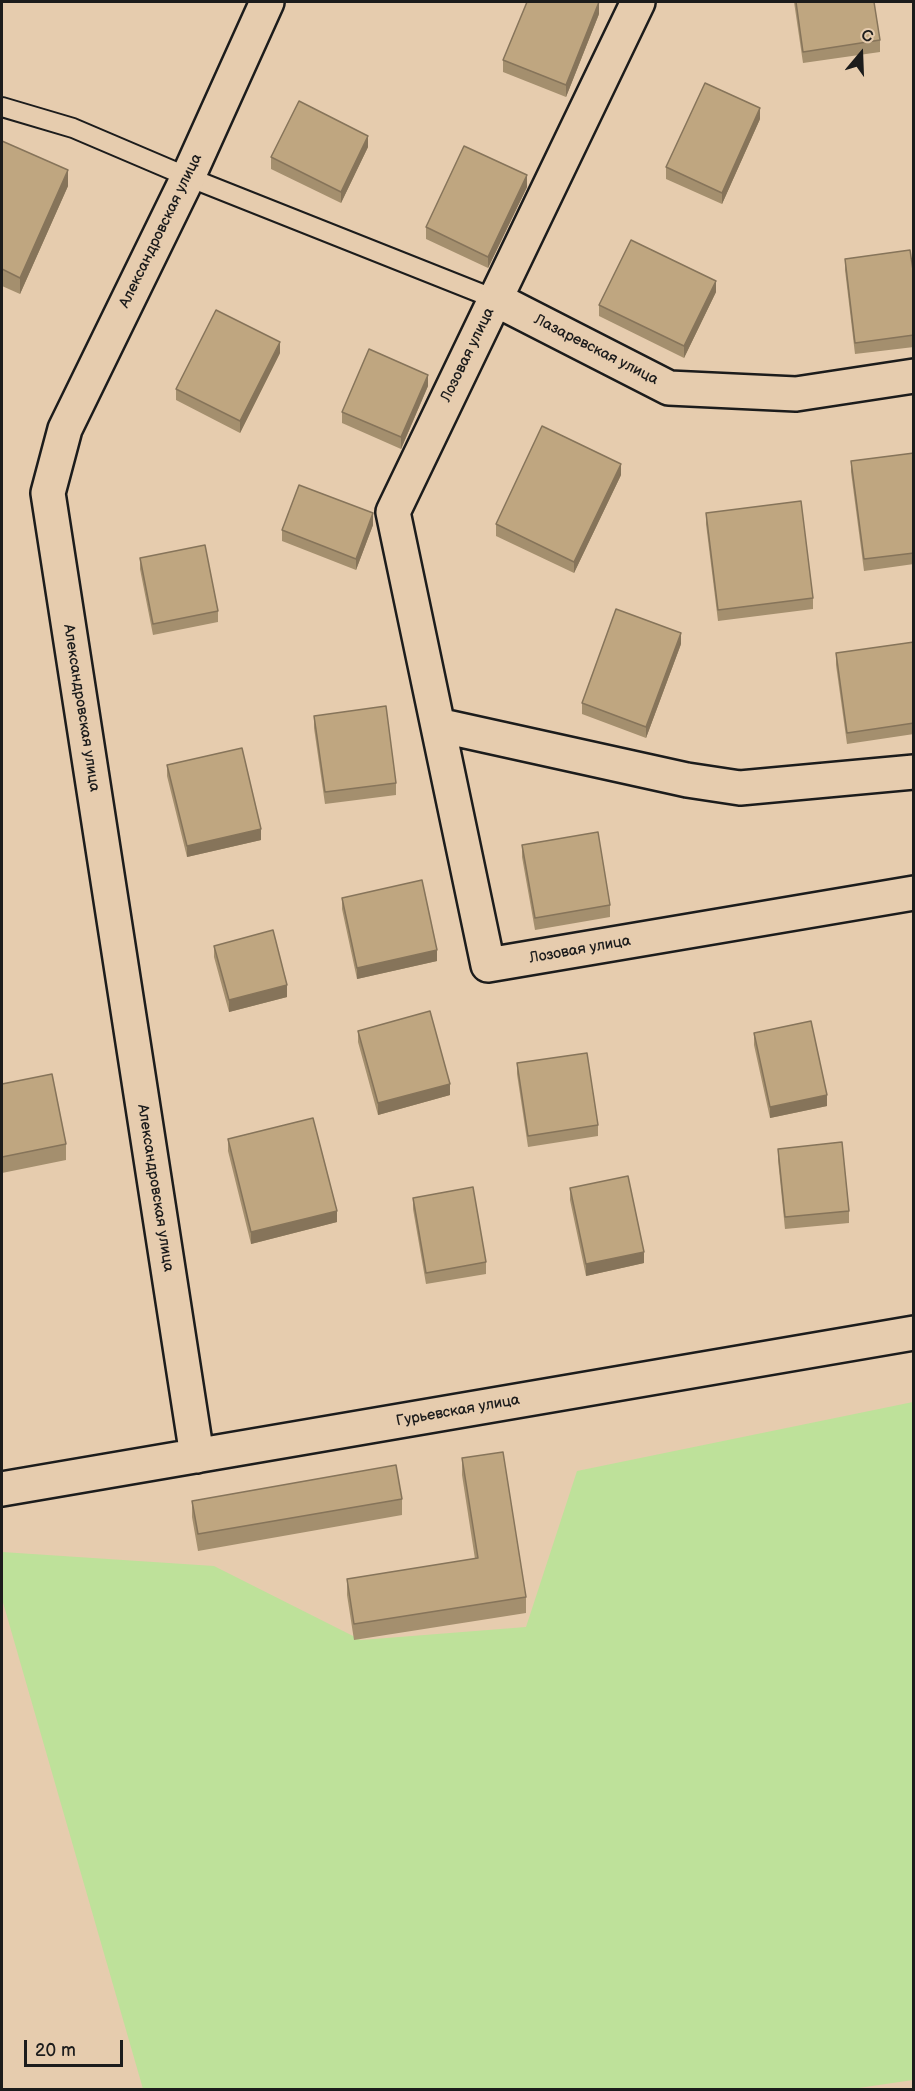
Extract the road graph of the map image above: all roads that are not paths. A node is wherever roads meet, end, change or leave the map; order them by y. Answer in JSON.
{"nodes":[{"id":1,"x":267,"y":2,"type":"edge"},
{"id":2,"x":638,"y":2,"type":"edge"},
{"id":3,"x":2,"y":107,"type":"edge"},
{"id":4,"x":188,"y":177,"type":"junction"},
{"id":5,"x":495,"y":299,"type":"junction"},
{"id":6,"x":914,"y":376,"type":"edge"},
{"id":7,"x":438,"y":725,"type":"junction"},
{"id":8,"x":914,"y":772,"type":"edge"},
{"id":9,"x":914,"y":893,"type":"edge"},
{"id":10,"x":914,"y":1333,"type":"edge"},
{"id":11,"x":197,"y":1456,"type":"junction"},
{"id":12,"x":2,"y":1489,"type":"edge"}],
"edges":[{"from":1,"to":4,"type":"street","name":"Александровская улица"},
{"from":2,"to":5,"type":"street","name":"Лозовая улица"},
{"from":3,"to":4,"type":"lane"},
{"from":4,"to":5,"type":"lane"},
{"from":4,"to":11,"type":"street","name":"Александровская улица"},
{"from":5,"to":6,"type":"street","name":"Лазаревская улица"},
{"from":5,"to":7,"type":"street","name":"Лозовая улица"},
{"from":7,"to":8,"type":"street"},
{"from":7,"to":9,"type":"street","name":"Лозовая улица"},
{"from":10,"to":11,"type":"street","name":"Гурьевская улица"},
{"from":11,"to":12,"type":"street","name":"Гурьевская улица"}]}
